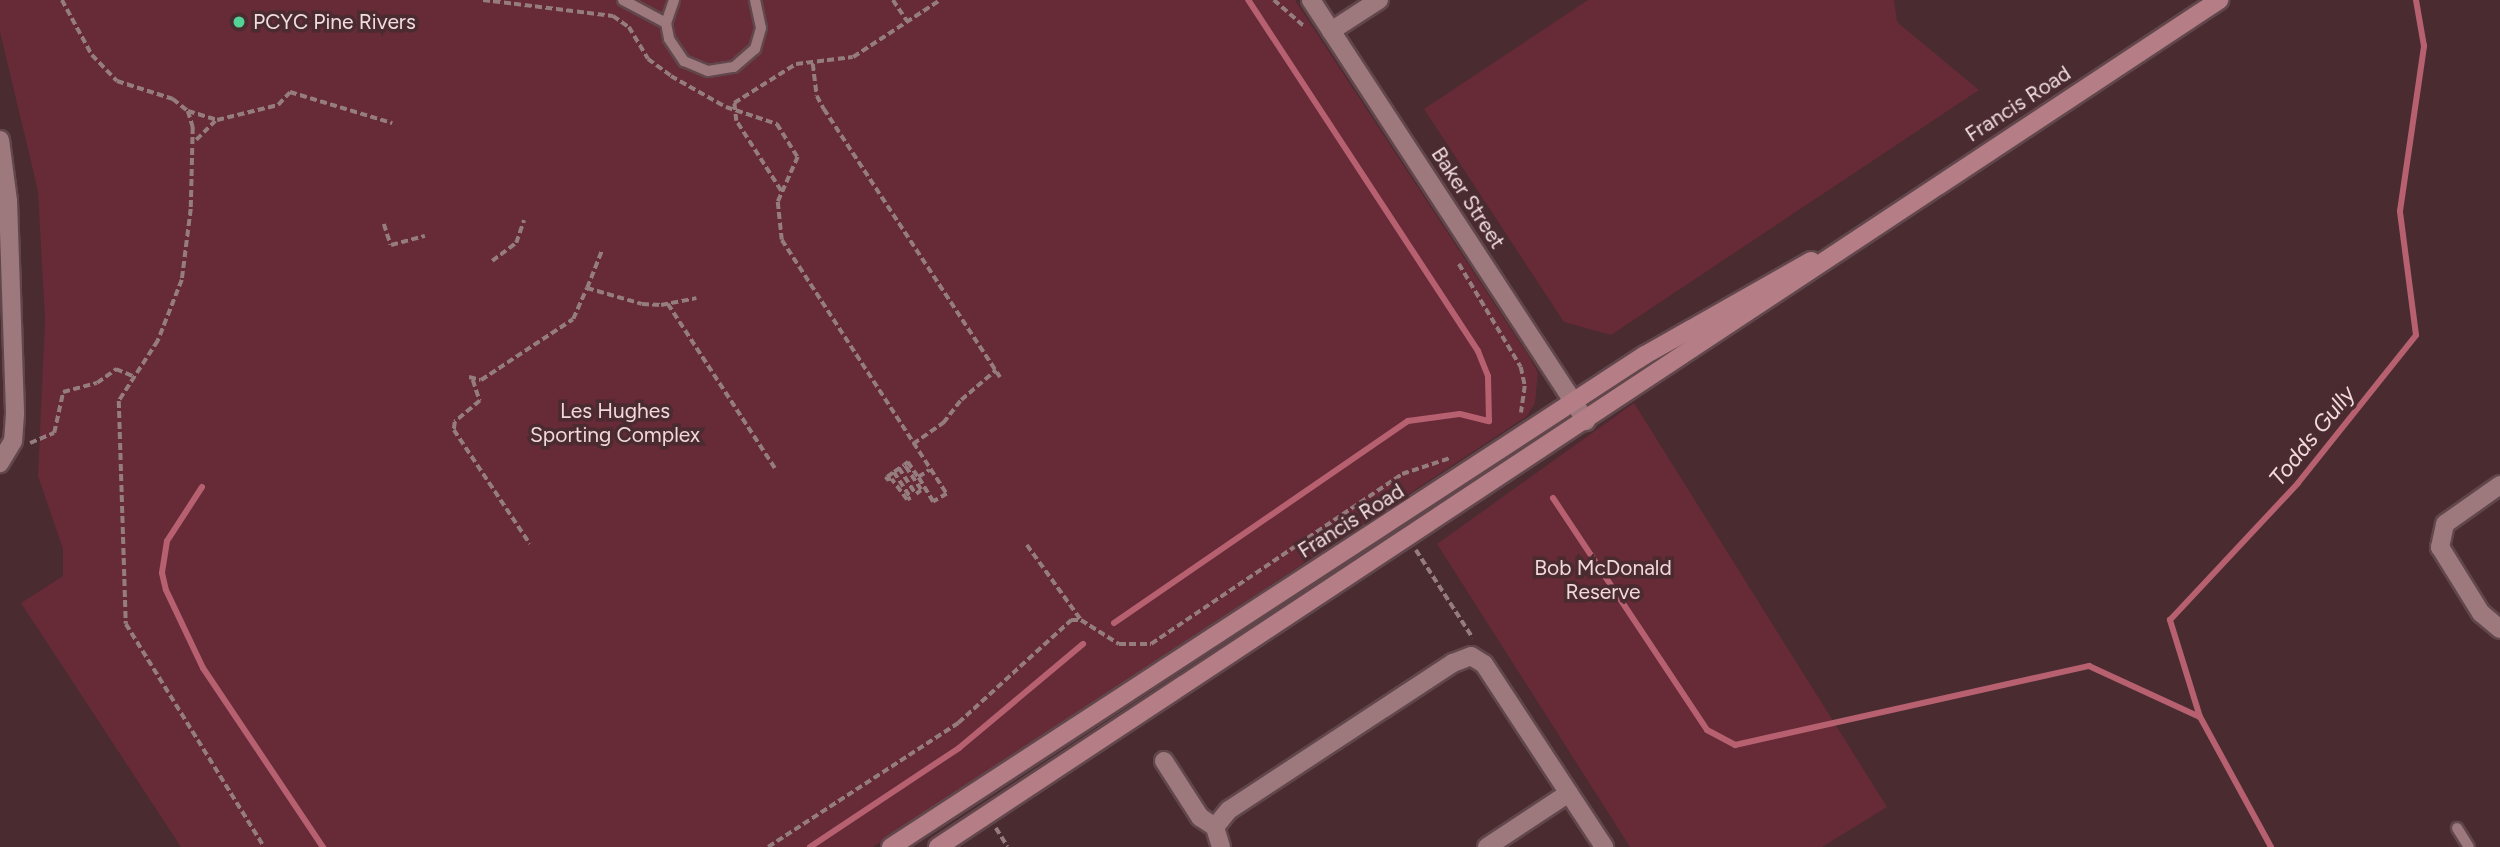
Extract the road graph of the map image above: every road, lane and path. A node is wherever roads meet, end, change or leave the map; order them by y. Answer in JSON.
{"nodes":[{"id":1,"x":62,"y":0,"type":"edge"},
{"id":2,"x":483,"y":0,"type":"edge"},
{"id":3,"x":623,"y":0,"type":"edge"},
{"id":4,"x":674,"y":0,"type":"edge"},
{"id":5,"x":755,"y":0,"type":"edge"},
{"id":6,"x":893,"y":0,"type":"edge"},
{"id":7,"x":940,"y":0,"type":"edge"},
{"id":8,"x":1274,"y":0,"type":"edge"},
{"id":9,"x":1311,"y":0,"type":"edge"},
{"id":10,"x":1379,"y":0,"type":"edge"},
{"id":11,"x":2219,"y":0,"type":"edge"},
{"id":12,"x":907,"y":21,"type":"junction"},
{"id":13,"x":666,"y":23,"type":"junction"},
{"id":14,"x":1331,"y":31,"type":"junction"},
{"id":15,"x":1310,"y":34,"type":"dead end"},
{"id":16,"x":813,"y":64,"type":"junction"},
{"id":17,"x":732,"y":109,"type":"junction"},
{"id":18,"x":188,"y":111,"type":"junction"},
{"id":19,"x":217,"y":120,"type":"junction"},
{"id":20,"x":392,"y":123,"type":"dead end"},
{"id":21,"x":0,"y":140,"type":"edge"},
{"id":22,"x":195,"y":140,"type":"junction"},
{"id":23,"x":3,"y":174,"type":"edge"},
{"id":24,"x":781,"y":192,"type":"junction"},
{"id":25,"x":524,"y":220,"type":"dead end"},
{"id":26,"x":384,"y":224,"type":"dead end"},
{"id":27,"x":425,"y":236,"type":"dead end"},
{"id":28,"x":1842,"y":246,"type":"junction"},
{"id":29,"x":602,"y":250,"type":"dead end"},
{"id":30,"x":1456,"y":259,"type":"dead end"},
{"id":31,"x":492,"y":261,"type":"dead end"},
{"id":32,"x":587,"y":289,"type":"junction"},
{"id":33,"x":696,"y":298,"type":"dead end"},
{"id":34,"x":668,"y":304,"type":"junction"},
{"id":35,"x":996,"y":370,"type":"junction"},
{"id":36,"x":135,"y":377,"type":"junction"},
{"id":37,"x":1000,"y":377,"type":"dead end"},
{"id":38,"x":1575,"y":403,"type":"junction"},
{"id":39,"x":1519,"y":416,"type":"dead end"},
{"id":40,"x":1586,"y":421,"type":"junction"},
{"id":41,"x":30,"y":443,"type":"dead end"},
{"id":42,"x":913,"y":444,"type":"junction"},
{"id":43,"x":1460,"y":455,"type":"dead end"},
{"id":44,"x":2,"y":462,"type":"edge"},
{"id":45,"x":904,"y":465,"type":"junction"},
{"id":46,"x":775,"y":468,"type":"dead end"},
{"id":47,"x":899,"y":468,"type":"junction"},
{"id":48,"x":929,"y":470,"type":"junction"},
{"id":49,"x":894,"y":472,"type":"junction"},
{"id":50,"x":918,"y":477,"type":"junction"},
{"id":51,"x":886,"y":480,"type":"junction"},
{"id":52,"x":881,"y":484,"type":"dead end"},
{"id":53,"x":2500,"y":485,"type":"edge"},
{"id":54,"x":1408,"y":537,"type":"junction"},
{"id":55,"x":530,"y":544,"type":"dead end"},
{"id":56,"x":1027,"y":545,"type":"dead end"},
{"id":57,"x":1081,"y":620,"type":"junction"},
{"id":58,"x":2500,"y":629,"type":"edge"},
{"id":59,"x":1475,"y":657,"type":"junction"},
{"id":60,"x":1164,"y":761,"type":"dead end"},
{"id":61,"x":1569,"y":793,"type":"junction"},
{"id":62,"x":1215,"y":827,"type":"junction"},
{"id":63,"x":2457,"y":828,"type":"dead end"},
{"id":64,"x":264,"y":847,"type":"edge"},
{"id":65,"x":768,"y":847,"type":"edge"},
{"id":66,"x":891,"y":847,"type":"edge"},
{"id":67,"x":938,"y":847,"type":"edge"},
{"id":68,"x":1221,"y":847,"type":"edge"},
{"id":69,"x":1487,"y":847,"type":"edge"},
{"id":70,"x":1604,"y":847,"type":"edge"},
{"id":71,"x":2469,"y":847,"type":"edge"}],
"edges":[{"from":1,"to":18,"type":"path"},
{"from":2,"to":17,"type":"path"},
{"from":3,"to":13,"type":"lane"},
{"from":4,"to":13,"type":"lane"},
{"from":5,"to":13,"type":"lane"},
{"from":6,"to":12,"type":"path"},
{"from":7,"to":12,"type":"path"},
{"from":8,"to":15,"type":"path"},
{"from":9,"to":14,"type":"street","name":"Baker Street"},
{"from":10,"to":14,"type":"street"},
{"from":11,"to":28,"type":"main road","name":"Francis Road"},
{"from":12,"to":16,"type":"path"},
{"from":14,"to":38,"type":"street","name":"Baker Street"},
{"from":16,"to":17,"type":"path"},
{"from":16,"to":35,"type":"path"},
{"from":17,"to":24,"type":"path"},
{"from":17,"to":24,"type":"path"},
{"from":18,"to":19,"type":"path"},
{"from":18,"to":22,"type":"path"},
{"from":19,"to":20,"type":"path"},
{"from":19,"to":22,"type":"path"},
{"from":21,"to":23,"type":"street"},
{"from":22,"to":36,"type":"path"},
{"from":23,"to":44,"type":"street"},
{"from":24,"to":42,"type":"path"},
{"from":25,"to":31,"type":"path"},
{"from":26,"to":27,"type":"path"},
{"from":28,"to":38,"type":"main road","name":"Francis Road"},
{"from":28,"to":40,"type":"main road","name":"Francis Road"},
{"from":29,"to":32,"type":"path"},
{"from":30,"to":39,"type":"path"},
{"from":32,"to":34,"type":"path"},
{"from":32,"to":55,"type":"path"},
{"from":33,"to":34,"type":"path"},
{"from":34,"to":46,"type":"path"},
{"from":35,"to":37,"type":"path"},
{"from":35,"to":42,"type":"path"},
{"from":36,"to":41,"type":"path"},
{"from":36,"to":64,"type":"path"},
{"from":38,"to":40,"type":"street","name":"Baker Street"},
{"from":38,"to":66,"type":"main road","name":"Francis Road"},
{"from":40,"to":54,"type":"main road","name":"Francis Road"},
{"from":42,"to":48,"type":"path"},
{"from":43,"to":57,"type":"path"},
{"from":45,"to":47,"type":"path"},
{"from":45,"to":47,"type":"path"},
{"from":45,"to":50,"type":"path"},
{"from":47,"to":49,"type":"path"},
{"from":48,"to":50,"type":"path"},
{"from":48,"to":50,"type":"path"},
{"from":49,"to":51,"type":"path"},
{"from":49,"to":51,"type":"path"},
{"from":51,"to":52,"type":"path"},
{"from":53,"to":58,"type":"street"},
{"from":54,"to":59,"type":"path"},
{"from":54,"to":67,"type":"main road","name":"Francis Road"},
{"from":56,"to":57,"type":"path"},
{"from":57,"to":65,"type":"path"},
{"from":59,"to":61,"type":"street"},
{"from":59,"to":62,"type":"street"},
{"from":60,"to":62,"type":"street"},
{"from":61,"to":69,"type":"street"},
{"from":61,"to":70,"type":"street"},
{"from":62,"to":68,"type":"street"},
{"from":63,"to":71,"type":"lane"}]}
